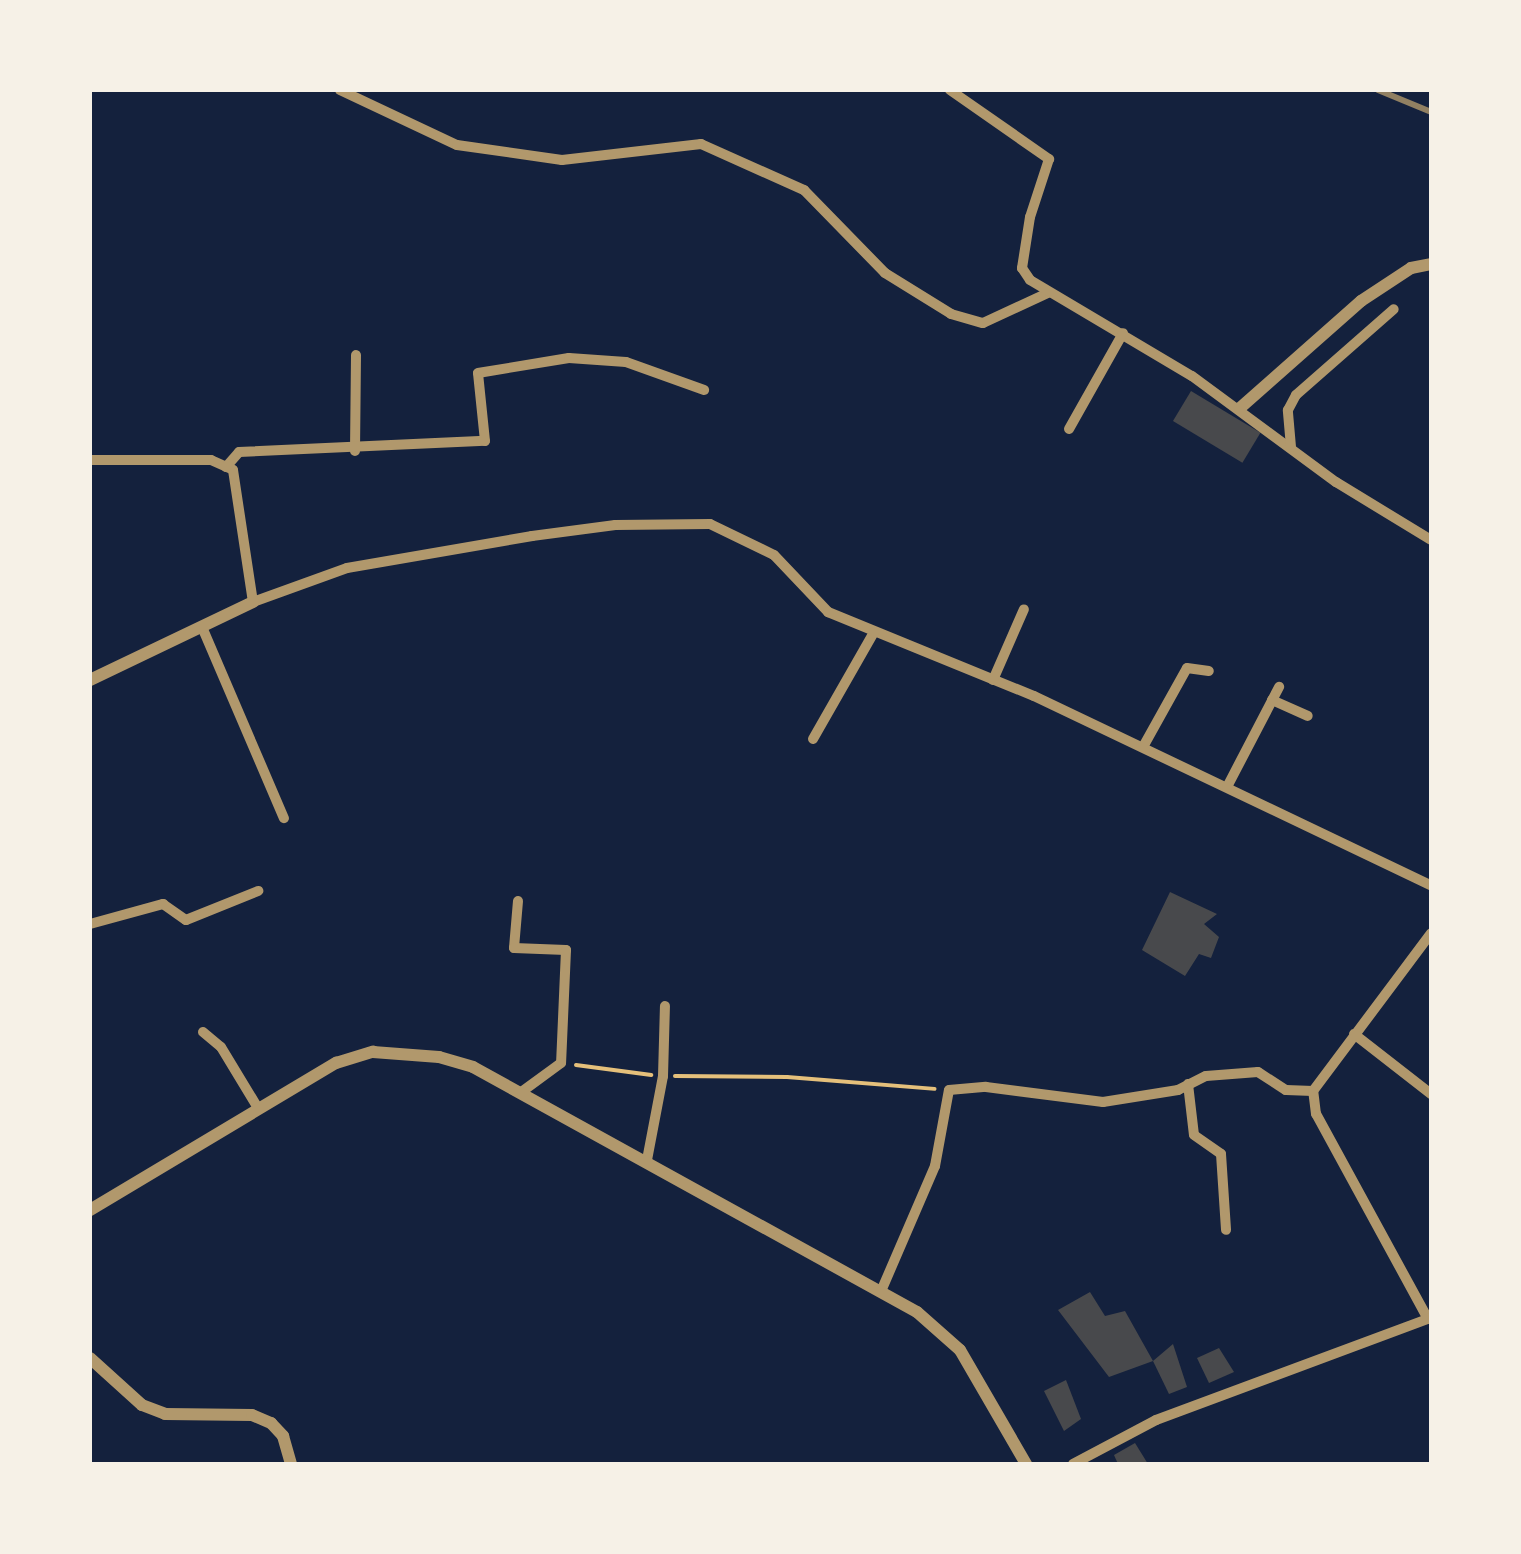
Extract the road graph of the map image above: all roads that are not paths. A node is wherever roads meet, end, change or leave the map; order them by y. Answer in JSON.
{"nodes":[{"id":1,"x":340,"y":90,"type":"edge"},
{"id":2,"x":950,"y":90,"type":"edge"},
{"id":3,"x":1431,"y":264,"type":"edge"},
{"id":4,"x":1048,"y":292,"type":"junction"},
{"id":5,"x":1394,"y":309,"type":"dead end"},
{"id":6,"x":1123,"y":334,"type":"junction"},
{"id":7,"x":356,"y":355,"type":"dead end"},
{"id":8,"x":704,"y":390,"type":"dead end"},
{"id":9,"x":1240,"y":408,"type":"junction"},
{"id":10,"x":1068,"y":429,"type":"dead end"},
{"id":11,"x":1291,"y":447,"type":"junction"},
{"id":12,"x":354,"y":450,"type":"junction"},
{"id":13,"x":90,"y":460,"type":"edge"},
{"id":14,"x":226,"y":467,"type":"junction"},
{"id":15,"x":1431,"y":540,"type":"edge"},
{"id":16,"x":253,"y":602,"type":"junction"},
{"id":17,"x":1024,"y":609,"type":"dead end"},
{"id":18,"x":202,"y":627,"type":"junction"},
{"id":19,"x":874,"y":632,"type":"junction"},
{"id":20,"x":1209,"y":671,"type":"dead end"},
{"id":21,"x":90,"y":680,"type":"edge"},
{"id":22,"x":993,"y":680,"type":"junction"},
{"id":23,"x":1279,"y":688,"type":"dead end"},
{"id":24,"x":1272,"y":700,"type":"junction"},
{"id":25,"x":1308,"y":716,"type":"dead end"},
{"id":26,"x":813,"y":739,"type":"dead end"},
{"id":27,"x":1143,"y":747,"type":"junction"},
{"id":28,"x":1227,"y":787,"type":"junction"},
{"id":29,"x":284,"y":818,"type":"dead end"},
{"id":30,"x":1431,"y":885,"type":"edge"},
{"id":31,"x":258,"y":891,"type":"dead end"},
{"id":32,"x":518,"y":902,"type":"dead end"},
{"id":33,"x":90,"y":924,"type":"edge"},
{"id":34,"x":1431,"y":933,"type":"edge"},
{"id":35,"x":665,"y":1006,"type":"dead end"},
{"id":36,"x":204,"y":1032,"type":"dead end"},
{"id":37,"x":1354,"y":1034,"type":"junction"},
{"id":38,"x":1188,"y":1084,"type":"junction"},
{"id":39,"x":520,"y":1092,"type":"junction"},
{"id":40,"x":1313,"y":1092,"type":"junction"},
{"id":41,"x":1431,"y":1094,"type":"edge"},
{"id":42,"x":258,"y":1108,"type":"junction"},
{"id":43,"x":646,"y":1160,"type":"junction"},
{"id":44,"x":90,"y":1210,"type":"edge"},
{"id":45,"x":1226,"y":1230,"type":"dead end"},
{"id":46,"x":882,"y":1289,"type":"junction"},
{"id":47,"x":1430,"y":1319,"type":"edge"},
{"id":48,"x":90,"y":1358,"type":"edge"},
{"id":49,"x":291,"y":1464,"type":"edge"},
{"id":50,"x":1026,"y":1464,"type":"edge"},
{"id":51,"x":1074,"y":1464,"type":"edge"}],
"edges":[{"from":1,"to":4,"type":"street"},
{"from":2,"to":4,"type":"street"},
{"from":3,"to":9,"type":"street"},
{"from":4,"to":6,"type":"street"},
{"from":5,"to":11,"type":"street"},
{"from":6,"to":9,"type":"street"},
{"from":6,"to":10,"type":"street"},
{"from":7,"to":12,"type":"street"},
{"from":8,"to":12,"type":"street"},
{"from":9,"to":11,"type":"street"},
{"from":11,"to":15,"type":"street"},
{"from":12,"to":14,"type":"street"},
{"from":13,"to":14,"type":"street"},
{"from":14,"to":16,"type":"street"},
{"from":16,"to":18,"type":"street"},
{"from":16,"to":19,"type":"street"},
{"from":17,"to":22,"type":"street"},
{"from":18,"to":21,"type":"street"},
{"from":18,"to":29,"type":"street"},
{"from":19,"to":22,"type":"street"},
{"from":19,"to":26,"type":"street"},
{"from":20,"to":27,"type":"street"},
{"from":22,"to":27,"type":"street"},
{"from":23,"to":24,"type":"street"},
{"from":24,"to":25,"type":"street"},
{"from":24,"to":28,"type":"street"},
{"from":27,"to":28,"type":"street"},
{"from":28,"to":30,"type":"street"},
{"from":31,"to":33,"type":"street"},
{"from":32,"to":39,"type":"street"},
{"from":34,"to":37,"type":"street"},
{"from":35,"to":43,"type":"street"},
{"from":36,"to":42,"type":"street"},
{"from":37,"to":40,"type":"street"},
{"from":37,"to":41,"type":"street"},
{"from":38,"to":40,"type":"street"},
{"from":38,"to":45,"type":"street"},
{"from":38,"to":46,"type":"street"},
{"from":39,"to":42,"type":"street"},
{"from":39,"to":43,"type":"street"},
{"from":40,"to":47,"type":"street"},
{"from":42,"to":44,"type":"street"},
{"from":43,"to":46,"type":"street"},
{"from":46,"to":50,"type":"street"},
{"from":47,"to":51,"type":"street"},
{"from":48,"to":49,"type":"street"}]}
